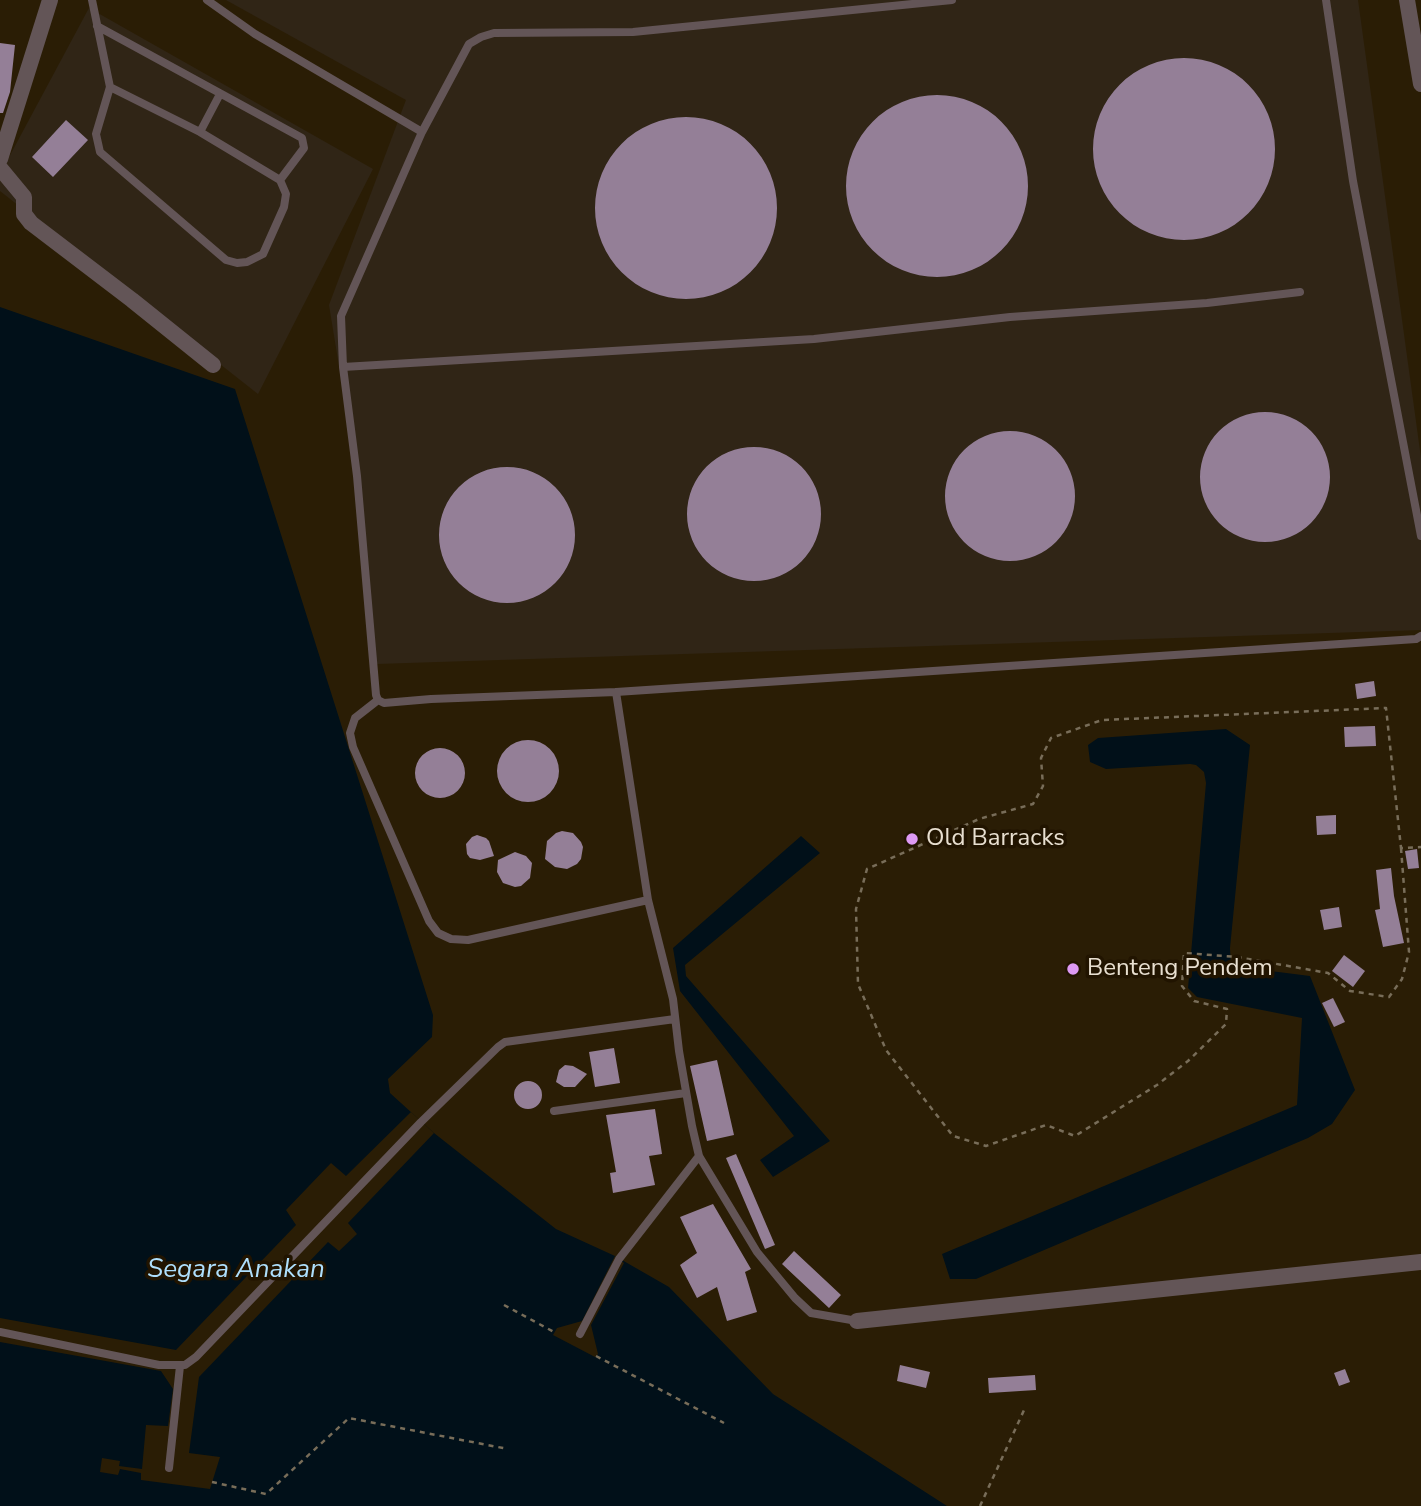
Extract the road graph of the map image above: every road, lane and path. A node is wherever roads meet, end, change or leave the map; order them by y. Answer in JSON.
{"nodes":[{"id":1,"x":50,"y":0,"type":"edge"},
{"id":2,"x":92,"y":0,"type":"edge"},
{"id":3,"x":207,"y":0,"type":"edge"},
{"id":4,"x":952,"y":0,"type":"edge"},
{"id":5,"x":1326,"y":0,"type":"edge"},
{"id":6,"x":1407,"y":0,"type":"edge"},
{"id":7,"x":97,"y":26,"type":"junction"},
{"id":8,"x":1421,"y":84,"type":"edge"},
{"id":9,"x":110,"y":87,"type":"junction"},
{"id":10,"x":220,"y":94,"type":"junction"},
{"id":11,"x":200,"y":132,"type":"junction"},
{"id":12,"x":422,"y":132,"type":"junction"},
{"id":13,"x":0,"y":159,"type":"edge"},
{"id":14,"x":0,"y":168,"type":"edge"},
{"id":15,"x":280,"y":180,"type":"junction"},
{"id":16,"x":1300,"y":292,"type":"dead end"},
{"id":17,"x":213,"y":365,"type":"dead end"},
{"id":18,"x":343,"y":368,"type":"junction"},
{"id":19,"x":1421,"y":536,"type":"edge"},
{"id":20,"x":1421,"y":636,"type":"edge"},
{"id":21,"x":615,"y":692,"type":"junction"},
{"id":22,"x":378,"y":700,"type":"junction"},
{"id":23,"x":1421,"y":847,"type":"edge"},
{"id":24,"x":1401,"y":848,"type":"junction"},
{"id":25,"x":648,"y":900,"type":"junction"},
{"id":26,"x":675,"y":1019,"type":"junction"},
{"id":27,"x":686,"y":1093,"type":"junction"},
{"id":28,"x":554,"y":1111,"type":"dead end"},
{"id":29,"x":699,"y":1156,"type":"junction"},
{"id":30,"x":1421,"y":1262,"type":"edge"},
{"id":31,"x":504,"y":1305,"type":"dead end"},
{"id":32,"x":857,"y":1321,"type":"joint"},
{"id":33,"x":0,"y":1332,"type":"edge"},
{"id":34,"x":554,"y":1332,"type":"dead end"},
{"id":35,"x":580,"y":1334,"type":"dead end"},
{"id":36,"x":596,"y":1356,"type":"dead end"},
{"id":37,"x":180,"y":1366,"type":"junction"},
{"id":38,"x":1026,"y":1408,"type":"dead end"},
{"id":39,"x":724,"y":1423,"type":"dead end"},
{"id":40,"x":508,"y":1449,"type":"dead end"},
{"id":41,"x":169,"y":1468,"type":"dead end"},
{"id":42,"x":212,"y":1482,"type":"dead end"},
{"id":43,"x":980,"y":1506,"type":"edge"}],
"edges":[{"from":1,"to":13,"type":"street"},
{"from":2,"to":7,"type":"lane"},
{"from":3,"to":12,"type":"lane"},
{"from":4,"to":12,"type":"lane"},
{"from":5,"to":19,"type":"lane"},
{"from":6,"to":8,"type":"street"},
{"from":7,"to":9,"type":"lane"},
{"from":7,"to":10,"type":"lane"},
{"from":9,"to":11,"type":"lane"},
{"from":9,"to":15,"type":"lane"},
{"from":10,"to":11,"type":"lane"},
{"from":10,"to":15,"type":"lane"},
{"from":11,"to":15,"type":"lane"},
{"from":12,"to":18,"type":"lane"},
{"from":14,"to":17,"type":"street"},
{"from":16,"to":18,"type":"lane"},
{"from":18,"to":22,"type":"lane"},
{"from":20,"to":21,"type":"lane"},
{"from":21,"to":22,"type":"lane"},
{"from":21,"to":25,"type":"lane"},
{"from":22,"to":25,"type":"lane"},
{"from":23,"to":24,"type":"path"},
{"from":24,"to":24,"type":"path"},
{"from":25,"to":26,"type":"lane"},
{"from":26,"to":27,"type":"lane"},
{"from":26,"to":37,"type":"lane"},
{"from":27,"to":28,"type":"lane"},
{"from":27,"to":29,"type":"lane"},
{"from":29,"to":32,"type":"lane"},
{"from":29,"to":35,"type":"lane"},
{"from":30,"to":32,"type":"street"},
{"from":31,"to":34,"type":"path"},
{"from":33,"to":37,"type":"lane"},
{"from":36,"to":39,"type":"path"},
{"from":37,"to":41,"type":"lane"},
{"from":38,"to":43,"type":"path"},
{"from":40,"to":42,"type":"path"}]}
